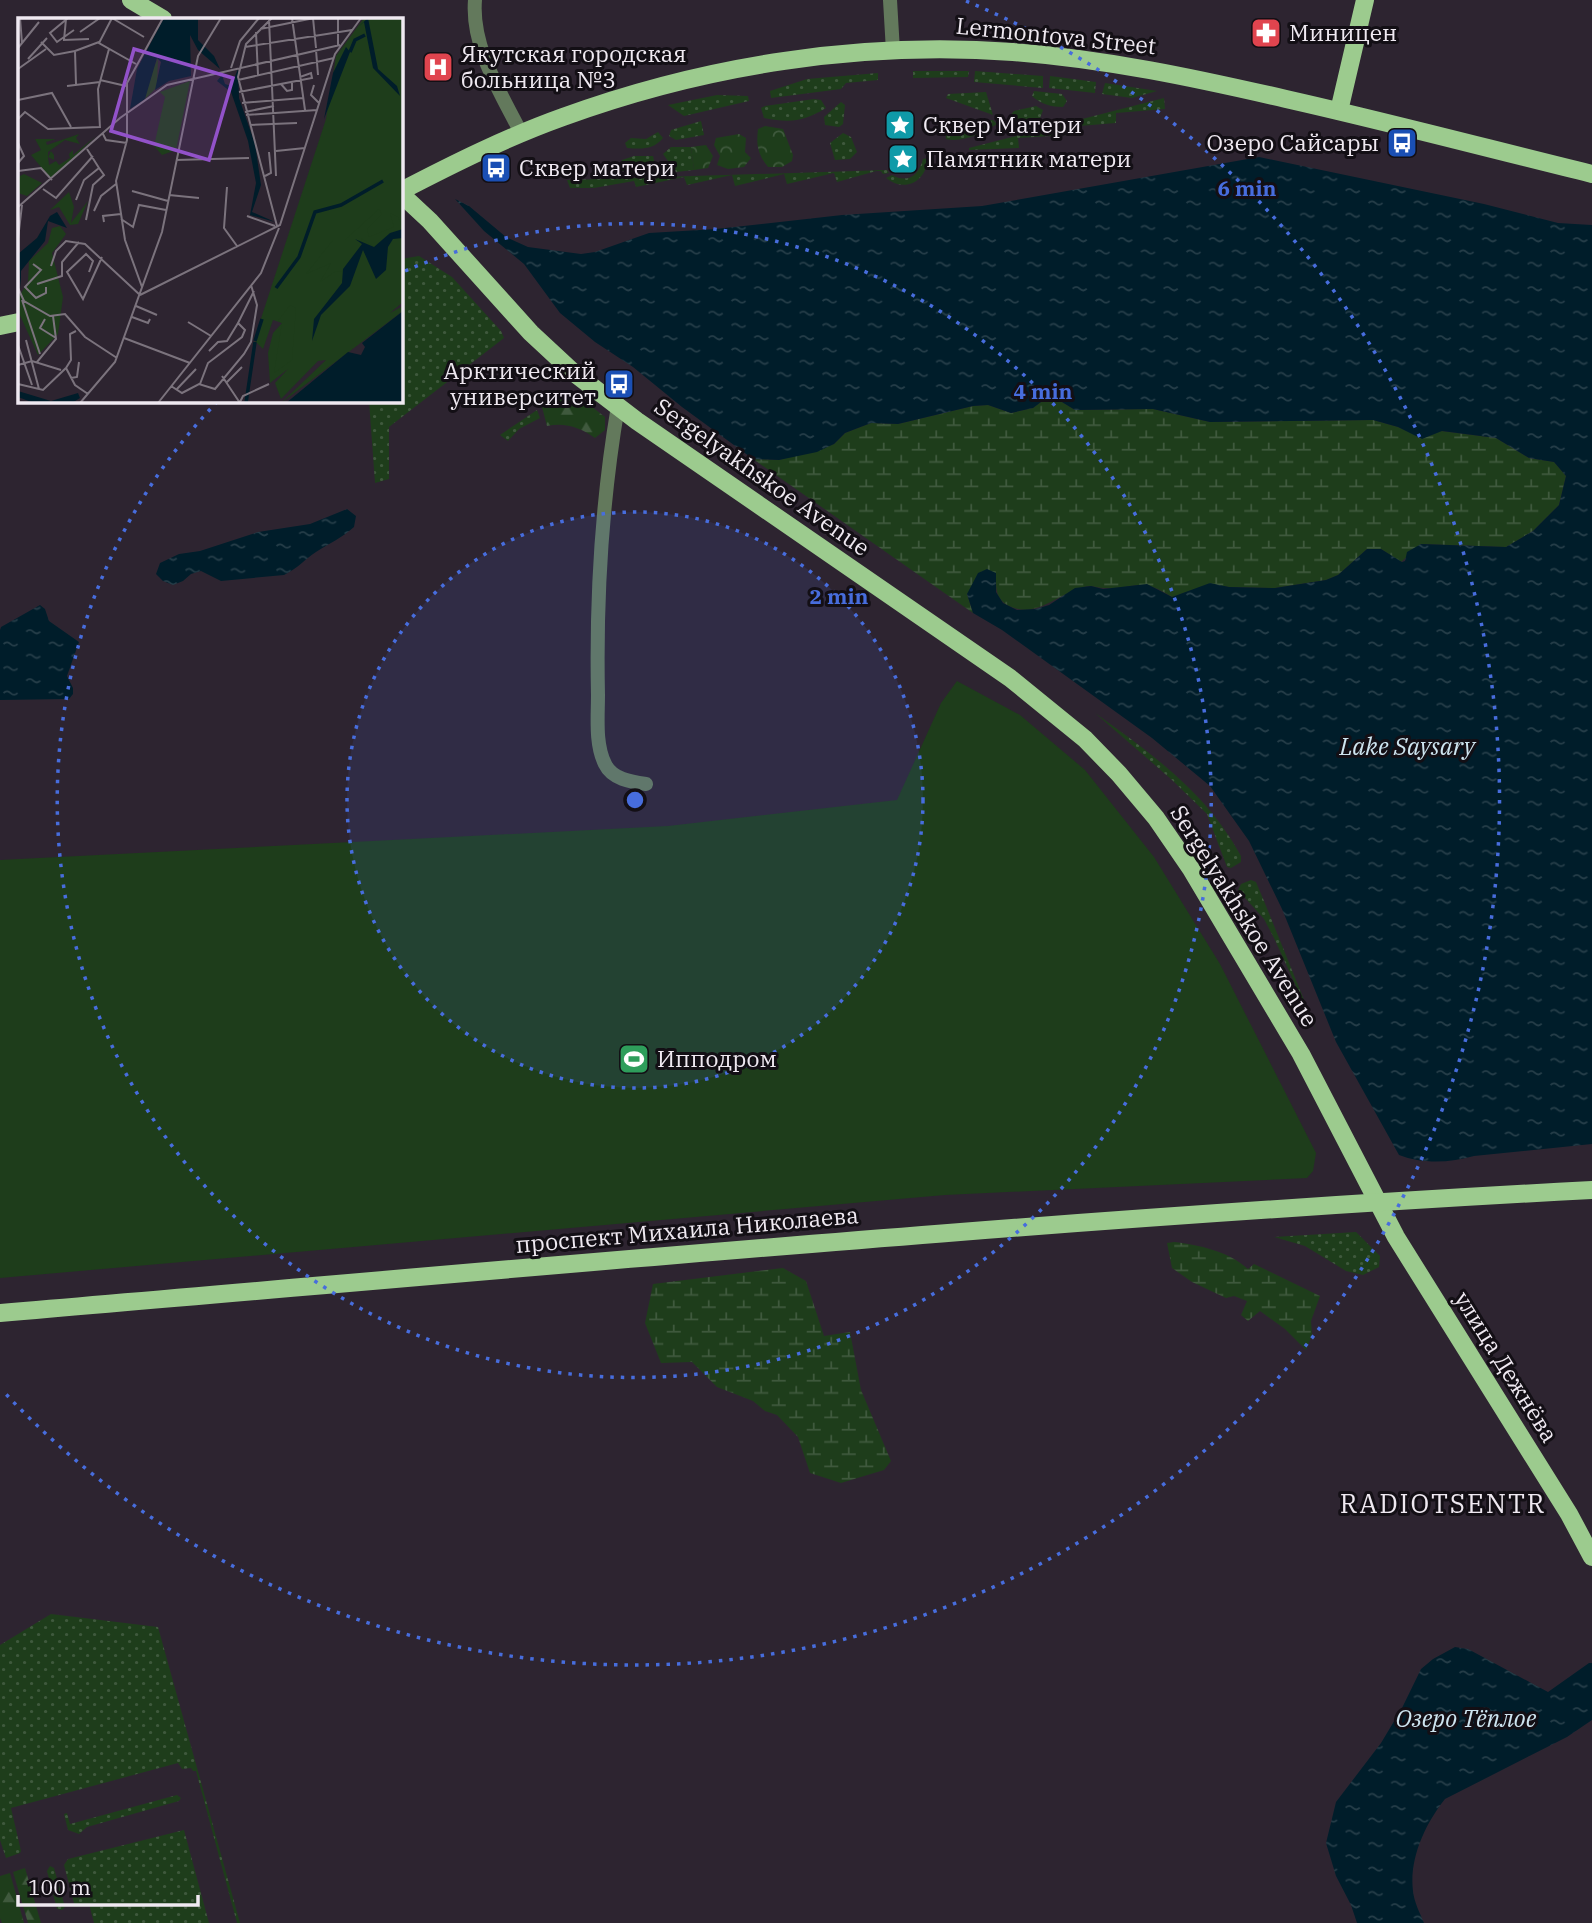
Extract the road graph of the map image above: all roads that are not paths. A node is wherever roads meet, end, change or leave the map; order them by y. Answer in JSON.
{"nodes":[{"id":1,"x":131,"y":0,"type":"edge"},
{"id":2,"x":475,"y":0,"type":"edge"},
{"id":3,"x":890,"y":0,"type":"edge"},
{"id":4,"x":1364,"y":0,"type":"edge"},
{"id":5,"x":161,"y":18,"type":"edge"},
{"id":6,"x":893,"y":51,"type":"junction"},
{"id":7,"x":1339,"y":111,"type":"junction"},
{"id":8,"x":521,"y":133,"type":"junction"},
{"id":9,"x":1592,"y":174,"type":"edge"},
{"id":10,"x":402,"y":192,"type":"edge"},
{"id":11,"x":402,"y":194,"type":"edge"},
{"id":12,"x":18,"y":322,"type":"edge"},
{"id":13,"x":0,"y":326,"type":"edge"},
{"id":14,"x":618,"y":406,"type":"junction"},
{"id":15,"x":646,"y":784,"type":"dead end"},
{"id":16,"x":1592,"y":1190,"type":"edge"},
{"id":17,"x":1379,"y":1203,"type":"junction"},
{"id":18,"x":0,"y":1313,"type":"edge"},
{"id":19,"x":1592,"y":1557,"type":"edge"}],
"edges":[{"from":1,"to":5,"type":"main road"},
{"from":2,"to":8,"type":"street"},
{"from":3,"to":6,"type":"street"},
{"from":4,"to":7,"type":"main road"},
{"from":6,"to":7,"type":"main road","name":"Lermontova Street"},
{"from":6,"to":8,"type":"main road","name":"Lermontova Street"},
{"from":7,"to":9,"type":"main road","name":"Lermontova Street"},
{"from":8,"to":10,"type":"main road","name":"Lermontova Street"},
{"from":11,"to":14,"type":"main road","name":"Sergelyakhskoe Avenue"},
{"from":12,"to":13,"type":"main road"},
{"from":14,"to":15,"type":"street"},
{"from":14,"to":17,"type":"main road","name":"Sergelyakhskoe Avenue"},
{"from":16,"to":17,"type":"main road","name":"проспект Михаила Николаева"},
{"from":17,"to":18,"type":"main road","name":"проспект Михаила Николаева"},
{"from":17,"to":19,"type":"main road","name":"улица Дежнёва"}]}
